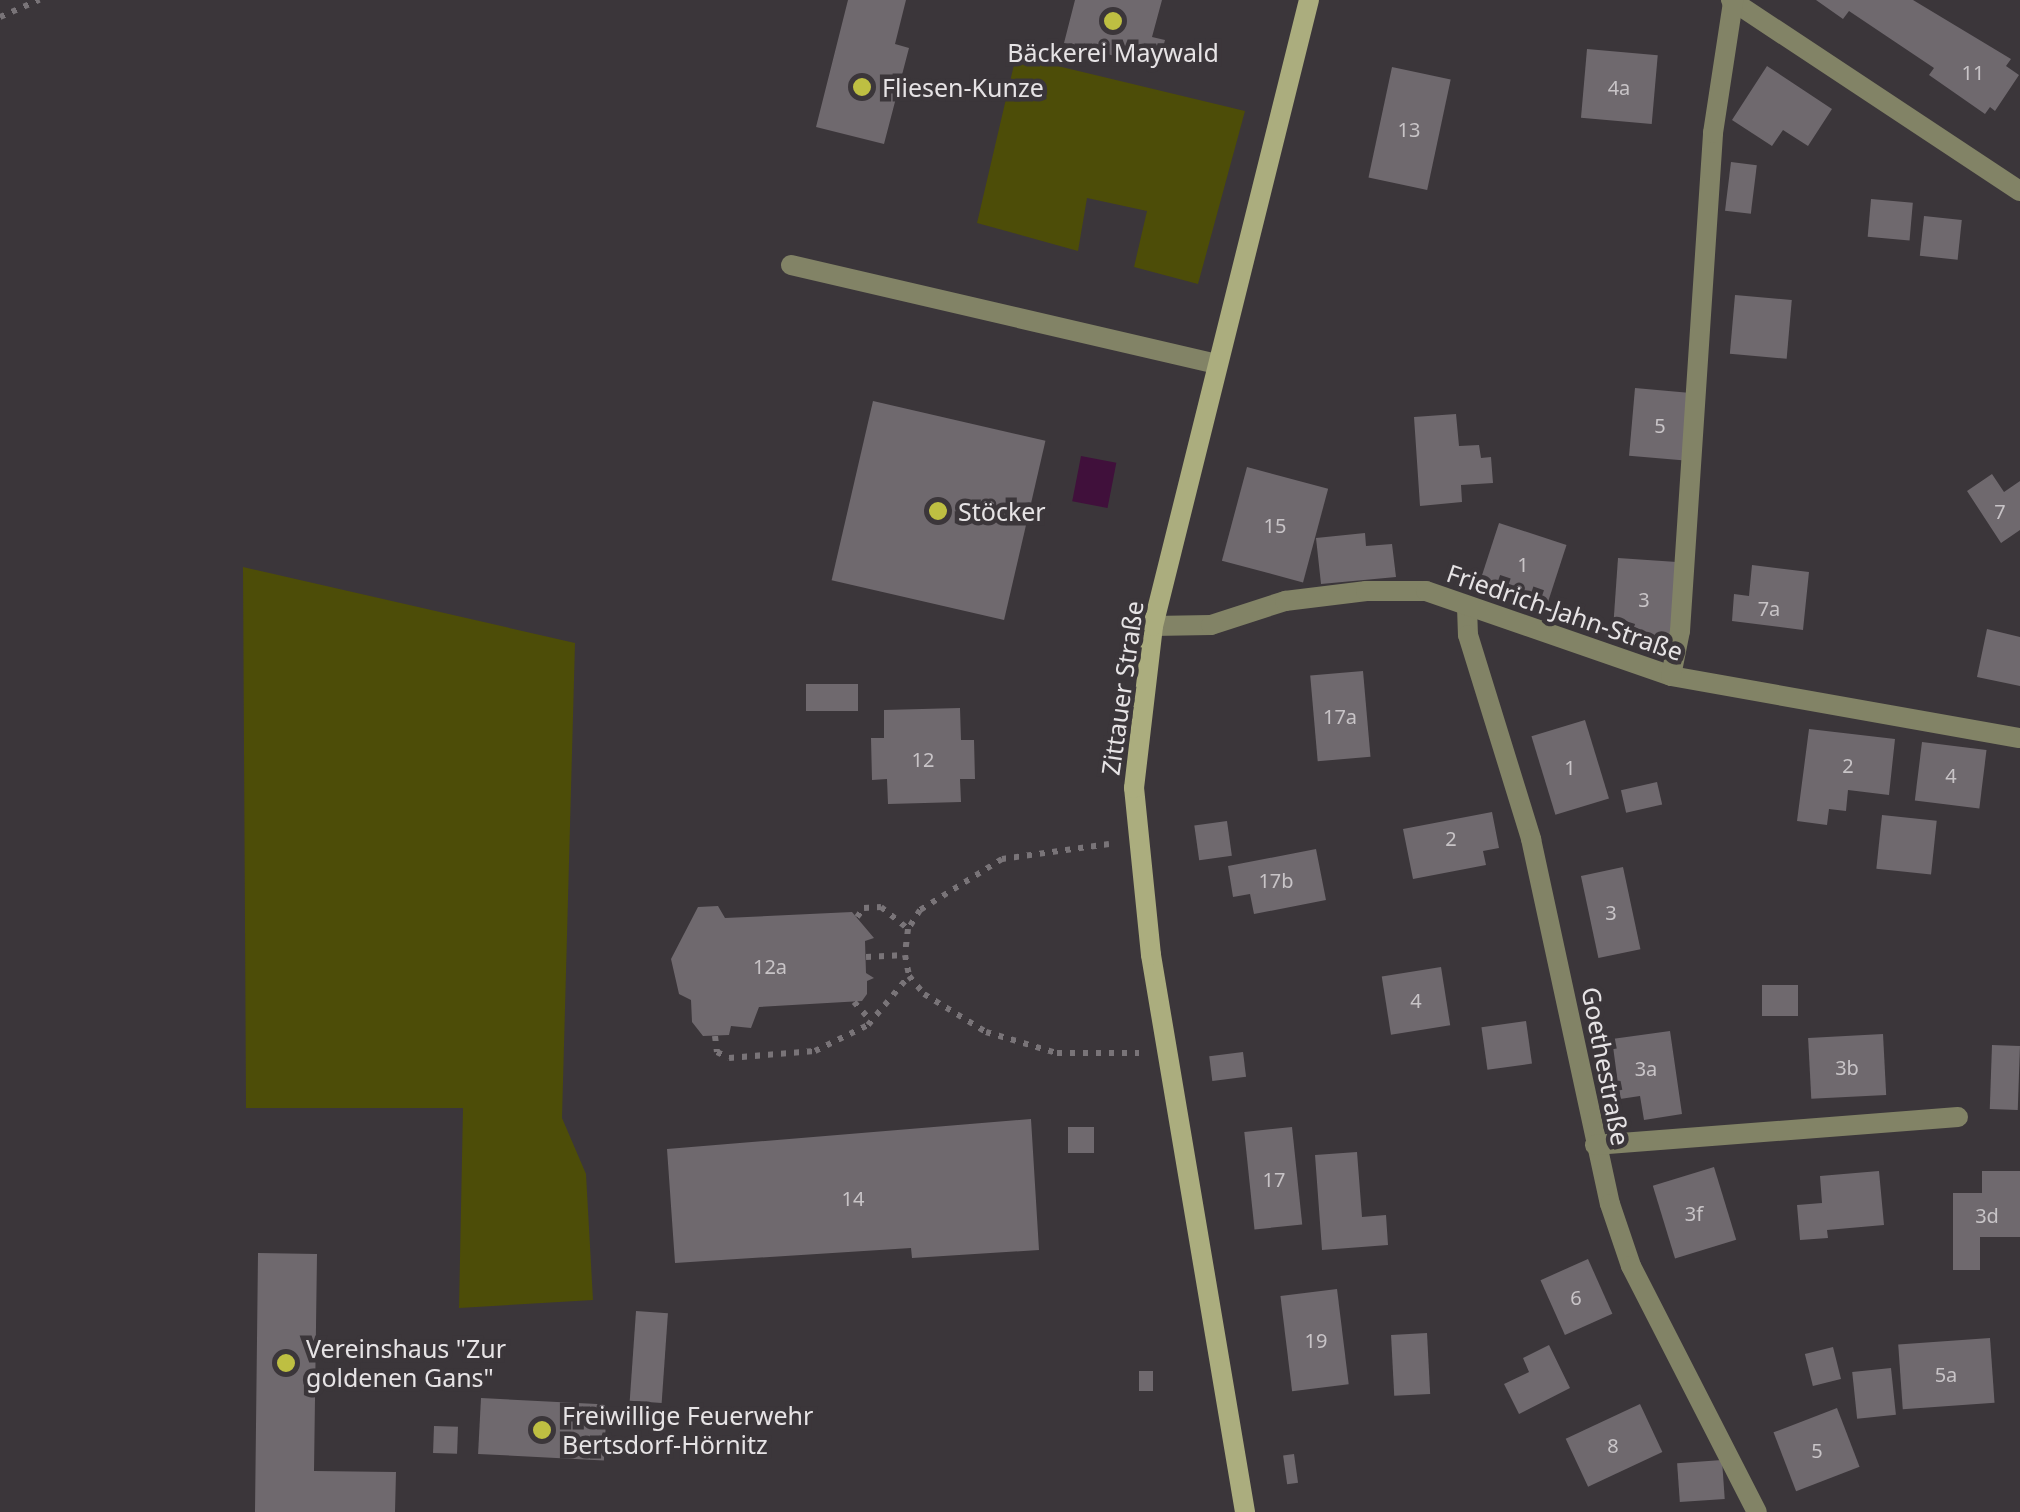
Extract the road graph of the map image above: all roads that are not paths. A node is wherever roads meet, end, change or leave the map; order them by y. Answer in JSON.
{"nodes":[{"id":1,"x":1309,"y":0,"type":"edge"},
{"id":2,"x":1732,"y":1,"type":"edge"},
{"id":3,"x":2020,"y":191,"type":"edge"},
{"id":4,"x":790,"y":265,"type":"dead end"},
{"id":5,"x":1215,"y":364,"type":"junction"},
{"id":6,"x":1466,"y":607,"type":"junction"},
{"id":7,"x":1153,"y":626,"type":"junction"},
{"id":8,"x":1671,"y":676,"type":"junction"},
{"id":9,"x":2020,"y":738,"type":"edge"},
{"id":10,"x":1958,"y":1117,"type":"dead end"},
{"id":11,"x":1595,"y":1145,"type":"junction"},
{"id":12,"x":1245,"y":1512,"type":"edge"},
{"id":13,"x":1758,"y":1512,"type":"edge"}],
"edges":[{"from":1,"to":5,"type":"main road","name":"Zittauer Straße"},
{"from":2,"to":3,"type":"street"},
{"from":2,"to":8,"type":"street"},
{"from":4,"to":5,"type":"street"},
{"from":5,"to":7,"type":"main road","name":"Zittauer Straße"},
{"from":6,"to":7,"type":"street","name":"Friedrich-Jahn-Straße"},
{"from":6,"to":8,"type":"street","name":"Friedrich-Jahn-Straße"},
{"from":6,"to":11,"type":"street","name":"Goethestraße"},
{"from":7,"to":12,"type":"main road","name":"Zittauer Straße"},
{"from":8,"to":9,"type":"street","name":"Friedrich-Jahn-Straße"},
{"from":10,"to":11,"type":"street"},
{"from":11,"to":13,"type":"street","name":"Goethestraße"}]}
